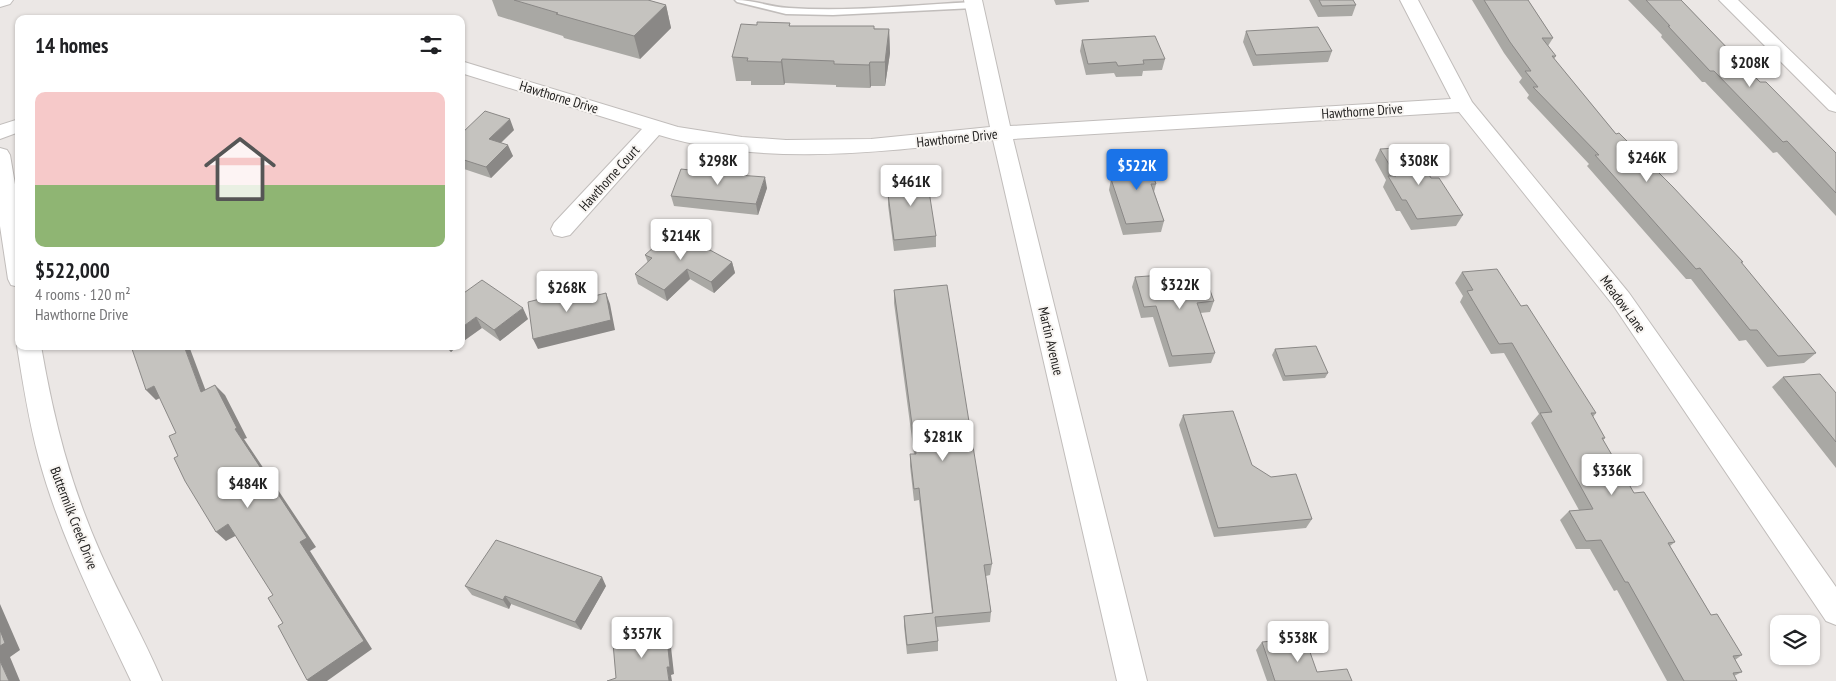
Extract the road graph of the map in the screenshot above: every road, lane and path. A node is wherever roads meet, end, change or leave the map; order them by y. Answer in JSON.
{"nodes":[{"id":1,"x":740,"y":0,"type":"edge"},
{"id":2,"x":1409,"y":0,"type":"edge"},
{"id":3,"x":1728,"y":0,"type":"edge"},
{"id":4,"x":973,"y":2,"type":"edge"},
{"id":5,"x":465,"y":67,"type":"edge"},
{"id":6,"x":1464,"y":105,"type":"junction"},
{"id":7,"x":1836,"y":106,"type":"edge"},
{"id":8,"x":15,"y":126,"type":"edge"},
{"id":9,"x":655,"y":127,"type":"junction"},
{"id":10,"x":0,"y":132,"type":"edge"},
{"id":11,"x":1001,"y":133,"type":"junction"},
{"id":12,"x":0,"y":155,"type":"edge"},
{"id":13,"x":562,"y":229,"type":"dead end"},
{"id":14,"x":15,"y":253,"type":"edge"},
{"id":15,"x":30,"y":350,"type":"edge"},
{"id":16,"x":1836,"y":611,"type":"edge"},
{"id":17,"x":147,"y":681,"type":"edge"},
{"id":18,"x":1132,"y":681,"type":"edge"}],
"edges":[{"from":1,"to":4,"type":"lane"},
{"from":2,"to":6,"type":"street","name":"Meadow Lane"},
{"from":3,"to":7,"type":"street"},
{"from":4,"to":11,"type":"street","name":"Martin Avenue"},
{"from":5,"to":9,"type":"street","name":"Hawthorne Drive"},
{"from":6,"to":11,"type":"street","name":"Hawthorne Drive"},
{"from":6,"to":16,"type":"street","name":"Meadow Lane"},
{"from":8,"to":10,"type":"street"},
{"from":9,"to":11,"type":"street","name":"Hawthorne Drive"},
{"from":9,"to":13,"type":"street","name":"Hawthorne Court"},
{"from":11,"to":18,"type":"street","name":"Martin Avenue"},
{"from":12,"to":14,"type":"street"},
{"from":15,"to":17,"type":"street","name":"Buttermilk Creek Drive"}]}
